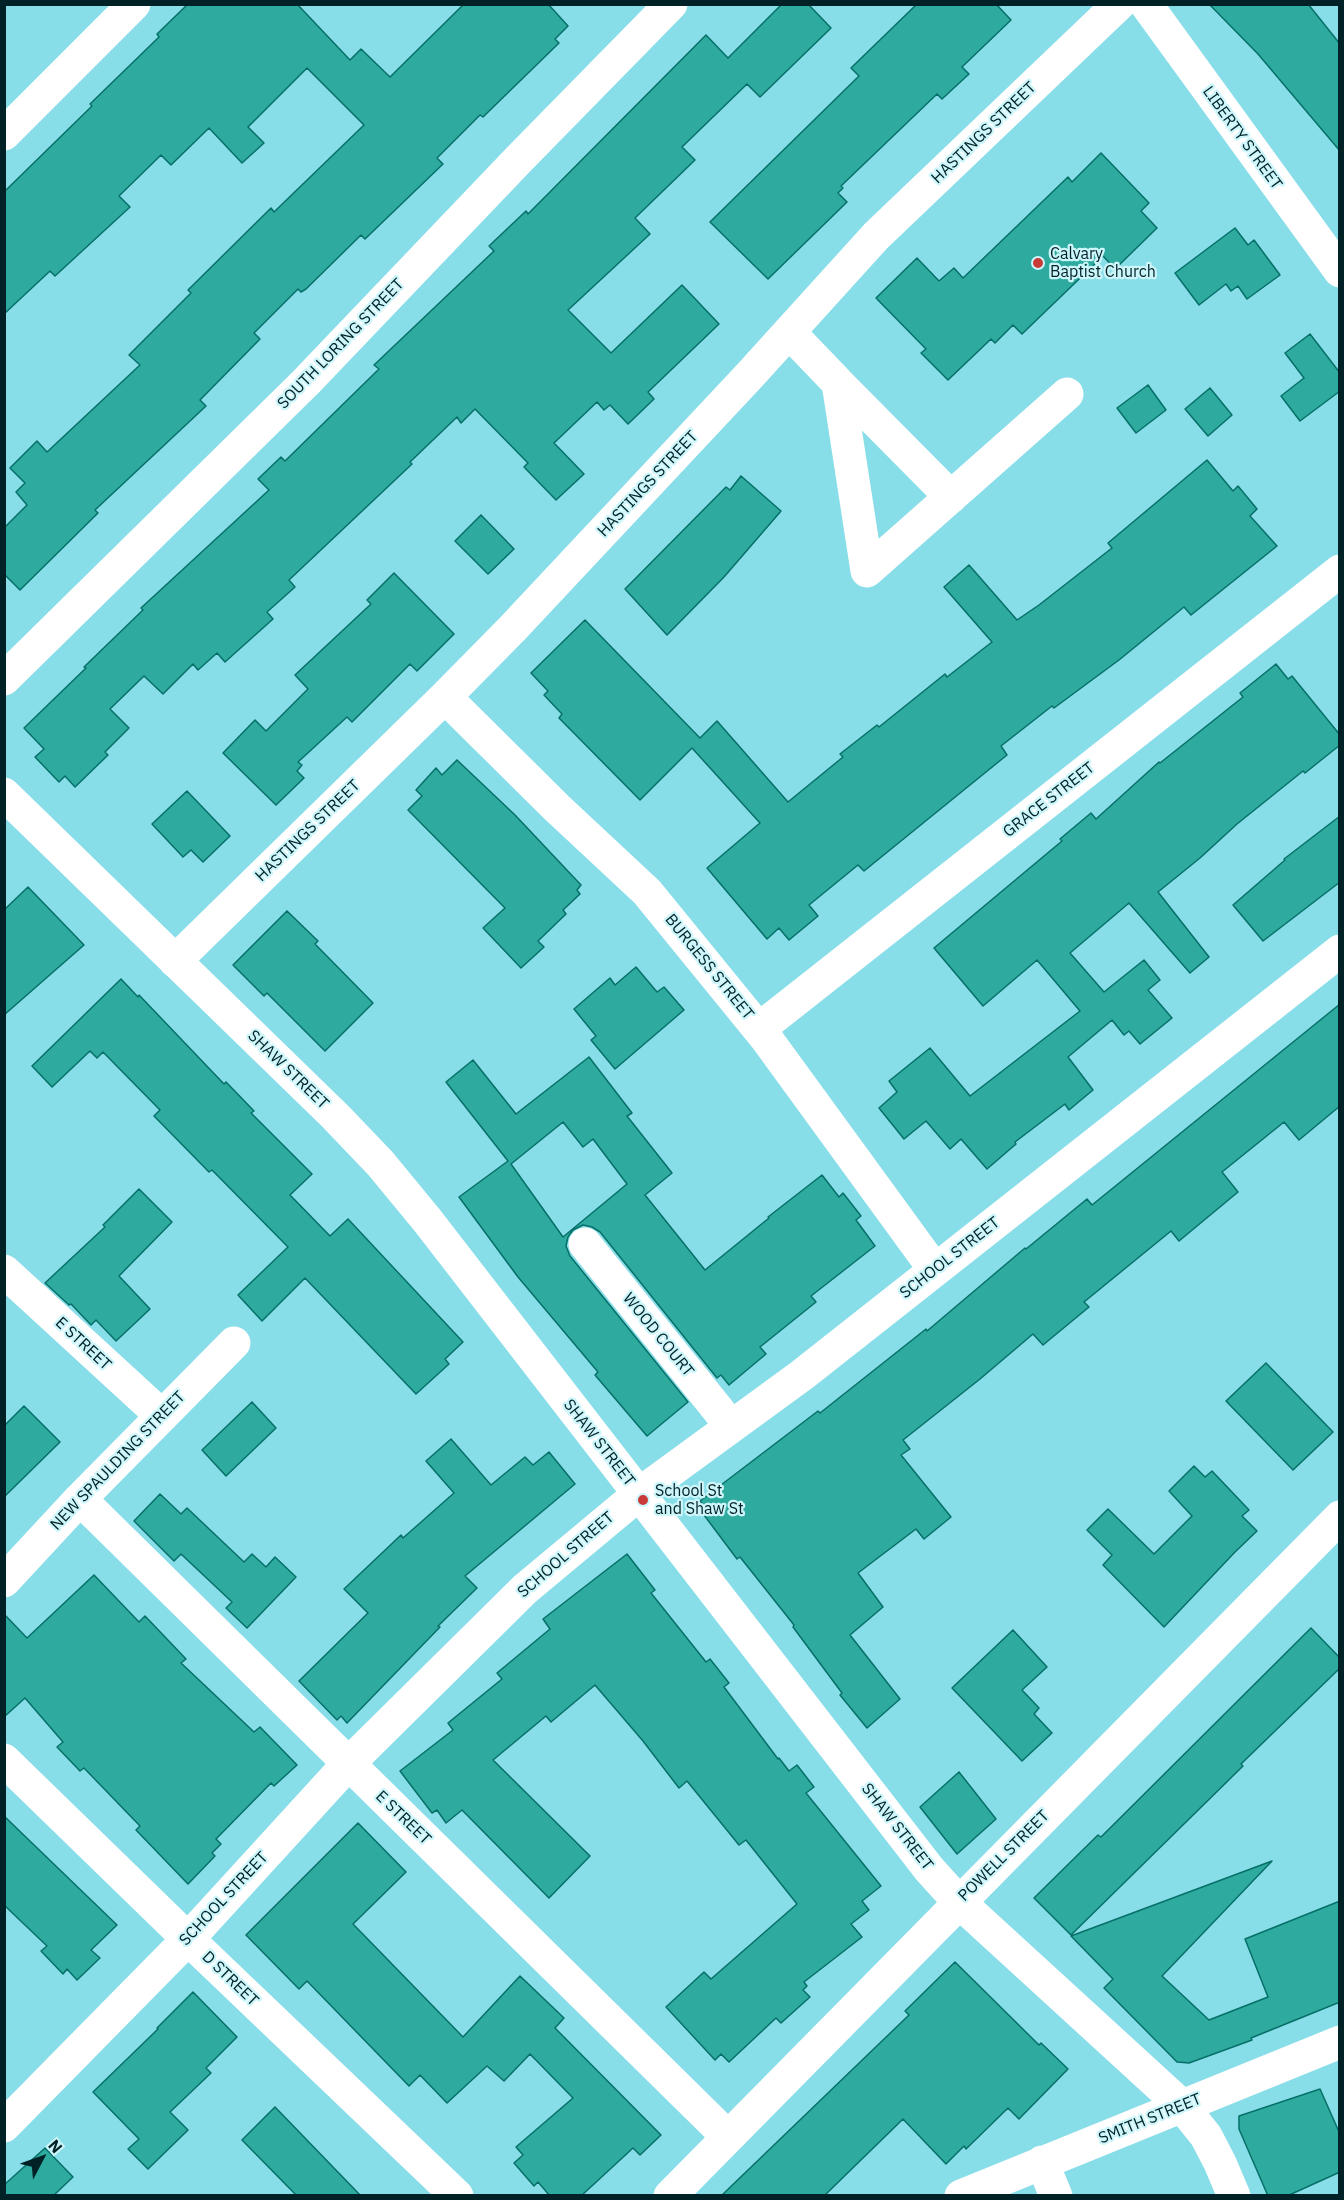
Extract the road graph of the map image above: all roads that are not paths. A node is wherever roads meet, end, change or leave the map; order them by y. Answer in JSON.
{"nodes":[{"id":1,"x":134,"y":4,"type":"edge"},
{"id":2,"x":671,"y":4,"type":"edge"},
{"id":3,"x":1119,"y":4,"type":"edge"},
{"id":4,"x":1146,"y":4,"type":"edge"},
{"id":5,"x":4,"y":134,"type":"edge"},
{"id":6,"x":1340,"y":271,"type":"edge"},
{"id":7,"x":789,"y":332,"type":"junction"},
{"id":8,"x":838,"y":383,"type":"junction"},
{"id":9,"x":1067,"y":394,"type":"dead end"},
{"id":10,"x":951,"y":497,"type":"junction"},
{"id":11,"x":1340,"y":571,"type":"edge"},
{"id":12,"x":4,"y":679,"type":"edge"},
{"id":13,"x":445,"y":697,"type":"junction"},
{"id":14,"x":4,"y":794,"type":"edge"},
{"id":15,"x":1340,"y":951,"type":"edge"},
{"id":16,"x":175,"y":961,"type":"junction"},
{"id":17,"x":759,"y":1029,"type":"junction"},
{"id":18,"x":585,"y":1244,"type":"dead end"},
{"id":19,"x":935,"y":1270,"type":"junction"},
{"id":20,"x":4,"y":1271,"type":"edge"},
{"id":21,"x":234,"y":1343,"type":"dead end"},
{"id":22,"x":162,"y":1416,"type":"junction"},
{"id":23,"x":731,"y":1426,"type":"junction"},
{"id":24,"x":639,"y":1494,"type":"junction"},
{"id":25,"x":80,"y":1499,"type":"junction"},
{"id":26,"x":1340,"y":1518,"type":"edge"},
{"id":27,"x":4,"y":1581,"type":"edge"},
{"id":28,"x":4,"y":1760,"type":"edge"},
{"id":29,"x":348,"y":1764,"type":"junction"},
{"id":30,"x":958,"y":1901,"type":"junction"},
{"id":31,"x":188,"y":1939,"type":"junction"},
{"id":32,"x":1340,"y":2042,"type":"edge"},
{"id":33,"x":1182,"y":2106,"type":"junction"},
{"id":34,"x":4,"y":2126,"type":"edge"},
{"id":35,"x":727,"y":2136,"type":"junction"},
{"id":36,"x":1042,"y":2163,"type":"junction"},
{"id":37,"x":458,"y":2196,"type":"edge"},
{"id":38,"x":670,"y":2196,"type":"edge"},
{"id":39,"x":961,"y":2196,"type":"edge"},
{"id":40,"x":1056,"y":2196,"type":"edge"},
{"id":41,"x":1234,"y":2196,"type":"edge"}],
"edges":[{"from":1,"to":5,"type":"street"},
{"from":2,"to":12,"type":"street","name":"SOUTH LORING STREET"},
{"from":3,"to":7,"type":"street","name":"HASTINGS STREET"},
{"from":4,"to":6,"type":"street","name":"LIBERTY STREET"},
{"from":7,"to":8,"type":"street"},
{"from":7,"to":13,"type":"street","name":"HASTINGS STREET"},
{"from":8,"to":10,"type":"street"},
{"from":8,"to":10,"type":"street"},
{"from":9,"to":10,"type":"street"},
{"from":11,"to":17,"type":"street","name":"GRACE STREET"},
{"from":13,"to":16,"type":"street","name":"HASTINGS STREET"},
{"from":13,"to":17,"type":"street","name":"BURGESS STREET"},
{"from":14,"to":16,"type":"street","name":"SHAW STREET"},
{"from":15,"to":19,"type":"street","name":"SCHOOL STREET"},
{"from":16,"to":24,"type":"street","name":"SHAW STREET"},
{"from":17,"to":19,"type":"street","name":"BURGESS STREET"},
{"from":18,"to":23,"type":"street","name":"WOOD COURT"},
{"from":19,"to":23,"type":"street","name":"SCHOOL STREET"},
{"from":20,"to":22,"type":"street","name":"E STREET"},
{"from":21,"to":22,"type":"street","name":"NEW SPAULDING STREET"},
{"from":22,"to":25,"type":"street","name":"NEW SPAULDING STREET"},
{"from":23,"to":24,"type":"street","name":"SCHOOL STREET"},
{"from":24,"to":29,"type":"street","name":"SCHOOL STREET"},
{"from":24,"to":30,"type":"street","name":"SHAW STREET"},
{"from":25,"to":27,"type":"street","name":"NEW SPAULDING STREET"},
{"from":25,"to":29,"type":"street","name":"E STREET"},
{"from":26,"to":30,"type":"street","name":"POWELL STREET"},
{"from":28,"to":31,"type":"street","name":"D STREET"},
{"from":29,"to":31,"type":"street","name":"SCHOOL STREET"},
{"from":29,"to":35,"type":"street","name":"E STREET"},
{"from":30,"to":33,"type":"street","name":"SHAW STREET"},
{"from":30,"to":35,"type":"street","name":"POWELL STREET"},
{"from":31,"to":34,"type":"street","name":"SCHOOL STREET"},
{"from":31,"to":37,"type":"street","name":"D STREET"},
{"from":32,"to":33,"type":"street","name":"SMITH STREET"},
{"from":33,"to":36,"type":"street","name":"SMITH STREET"},
{"from":33,"to":41,"type":"street","name":"SHAW STREET"},
{"from":35,"to":38,"type":"street","name":"POWELL STREET"},
{"from":36,"to":39,"type":"street","name":"SMITH STREET"},
{"from":36,"to":40,"type":"street"}]}
